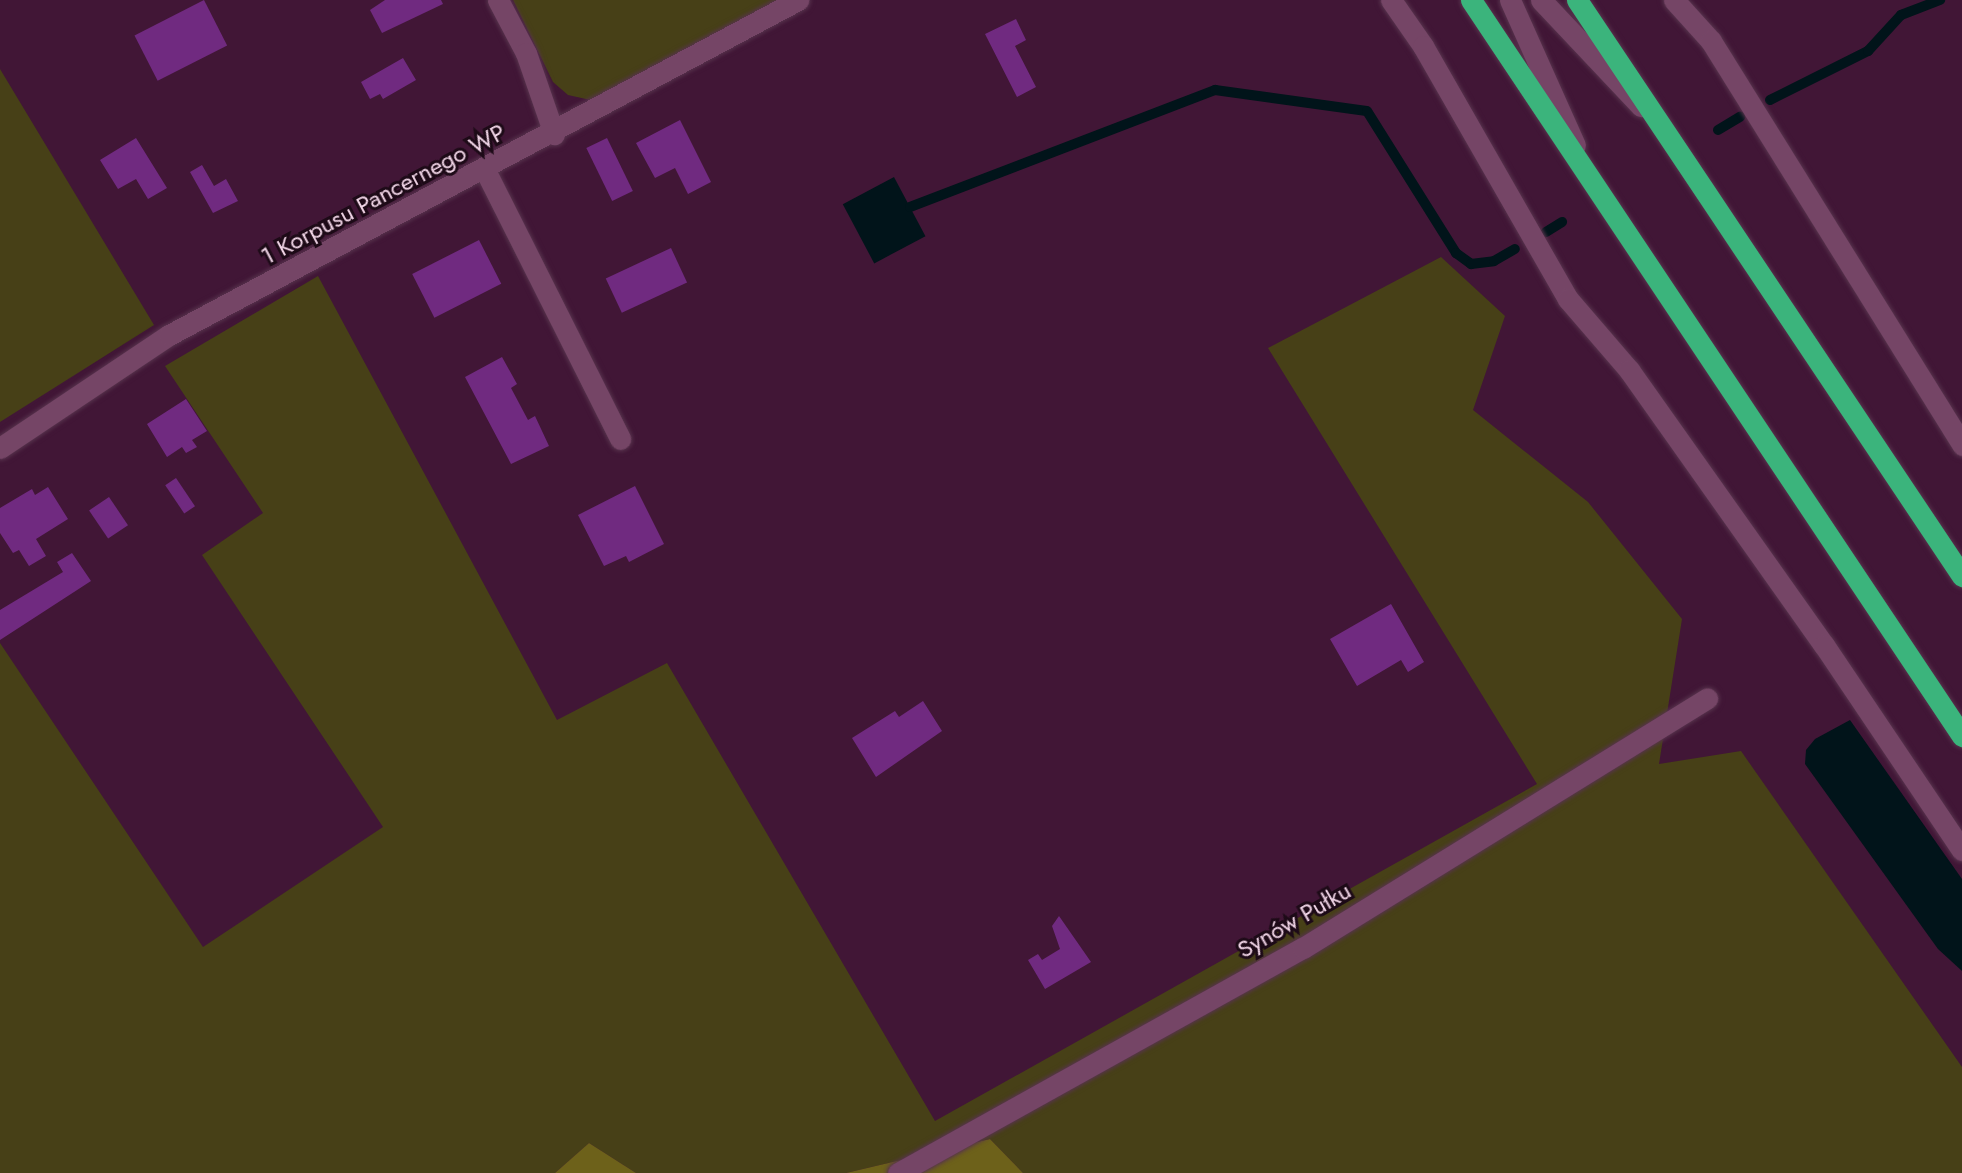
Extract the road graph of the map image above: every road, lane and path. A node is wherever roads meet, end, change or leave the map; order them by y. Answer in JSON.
{"nodes":[{"id":1,"x":498,"y":0,"type":"edge"},
{"id":2,"x":798,"y":0,"type":"edge"},
{"id":3,"x":1391,"y":0,"type":"edge"},
{"id":4,"x":1471,"y":0,"type":"edge"},
{"id":5,"x":1510,"y":0,"type":"edge"},
{"id":6,"x":1541,"y":0,"type":"edge"},
{"id":7,"x":1577,"y":0,"type":"edge"},
{"id":8,"x":1674,"y":0,"type":"edge"},
{"id":9,"x":1665,"y":131,"type":"junction"},
{"id":10,"x":554,"y":134,"type":"junction"},
{"id":11,"x":485,"y":170,"type":"junction"},
{"id":12,"x":1590,"y":179,"type":"junction"},
{"id":13,"x":620,"y":439,"type":"dead end"},
{"id":14,"x":1962,"y":445,"type":"edge"},
{"id":15,"x":0,"y":448,"type":"edge"},
{"id":16,"x":1962,"y":576,"type":"edge"},
{"id":17,"x":1707,"y":698,"type":"dead end"},
{"id":18,"x":1962,"y":736,"type":"edge"},
{"id":19,"x":1962,"y":850,"type":"edge"},
{"id":20,"x":898,"y":1173,"type":"edge"}],
"edges":[{"from":1,"to":10,"type":"street"},
{"from":2,"to":10,"type":"street","name":"1 Korpusu Pancernego WP"},
{"from":3,"to":19,"type":"street"},
{"from":4,"to":12,"type":"highway"},
{"from":5,"to":12,"type":"street"},
{"from":6,"to":9,"type":"street"},
{"from":7,"to":9,"type":"highway"},
{"from":8,"to":14,"type":"street"},
{"from":9,"to":16,"type":"highway"},
{"from":10,"to":11,"type":"street","name":"1 Korpusu Pancernego WP"},
{"from":11,"to":13,"type":"street"},
{"from":11,"to":15,"type":"street","name":"1 Korpusu Pancernego WP"},
{"from":12,"to":18,"type":"highway"},
{"from":17,"to":20,"type":"street","name":"Synów Pułku"}]}
